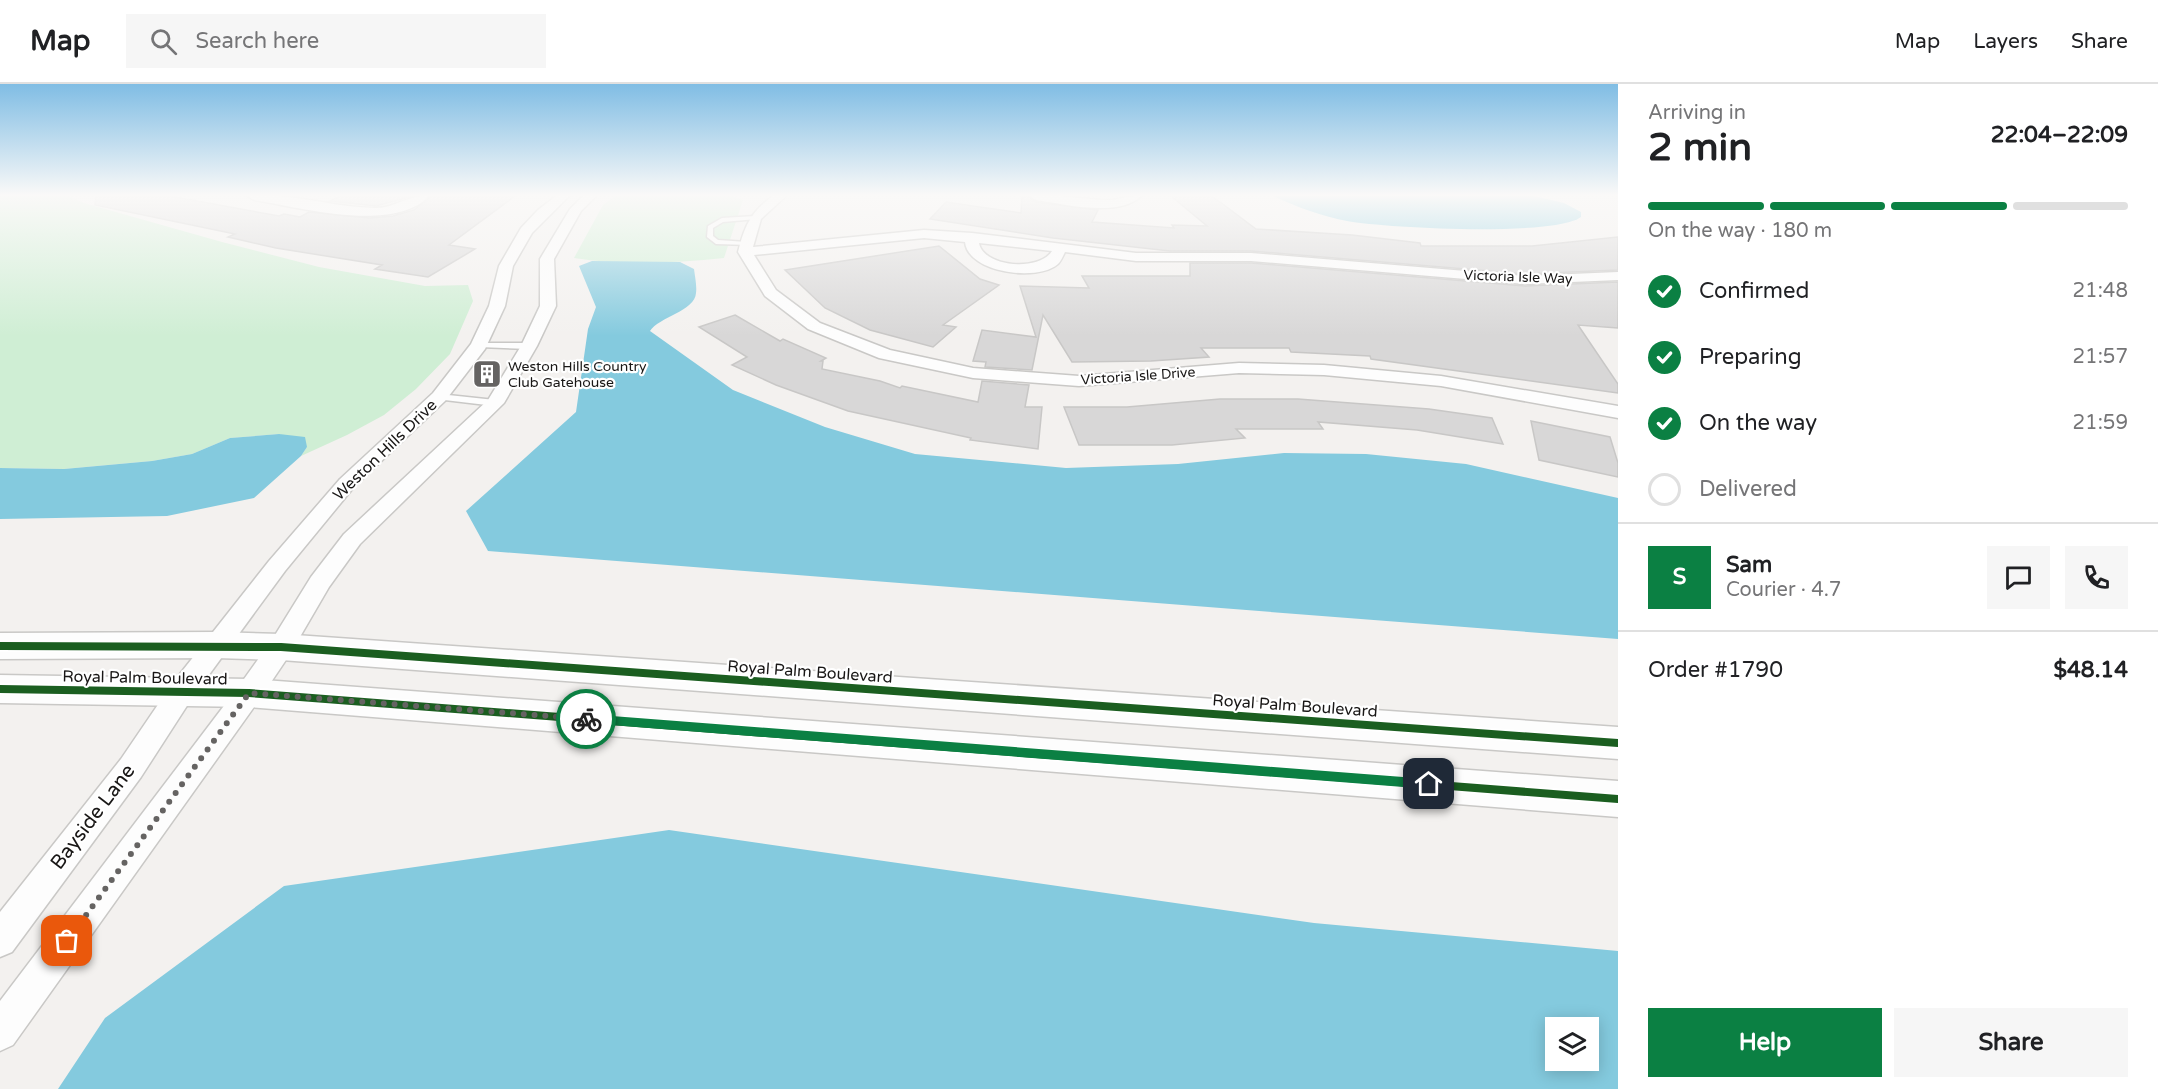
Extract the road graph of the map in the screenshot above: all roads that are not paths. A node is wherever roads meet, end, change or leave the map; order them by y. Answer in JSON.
{"nodes":[{"id":1,"x":519,"y":243,"type":"edge"},
{"id":2,"x":556,"y":243,"type":"edge"},
{"id":3,"x":721,"y":243,"type":"edge"},
{"id":4,"x":747,"y":243,"type":"edge"},
{"id":5,"x":837,"y":243,"type":"edge"},
{"id":6,"x":972,"y":243,"type":"edge"},
{"id":7,"x":1015,"y":243,"type":"edge"},
{"id":8,"x":746,"y":248,"type":"junction"},
{"id":9,"x":1060,"y":249,"type":"junction"},
{"id":10,"x":1618,"y":276,"type":"edge"},
{"id":11,"x":479,"y":345,"type":"junction"},
{"id":12,"x":529,"y":346,"type":"junction"},
{"id":13,"x":439,"y":397,"type":"junction"},
{"id":14,"x":495,"y":403,"type":"junction"},
{"id":15,"x":1618,"y":412,"type":"edge"},
{"id":16,"x":216,"y":645,"type":"junction"},
{"id":17,"x":0,"y":646,"type":"edge"},
{"id":18,"x":281,"y":647,"type":"junction"},
{"id":19,"x":0,"y":689,"type":"edge"},
{"id":20,"x":182,"y":691,"type":"junction"},
{"id":21,"x":249,"y":693,"type":"junction"},
{"id":22,"x":1618,"y":743,"type":"edge"},
{"id":23,"x":1618,"y":799,"type":"edge"},
{"id":24,"x":0,"y":940,"type":"edge"},
{"id":25,"x":0,"y":1032,"type":"edge"}],
"edges":[{"from":1,"to":11,"type":"street","name":"Weston Hills Drive"},
{"from":2,"to":12,"type":"street"},
{"from":3,"to":8,"type":"lane"},
{"from":4,"to":8,"type":"street"},
{"from":5,"to":8,"type":"street","name":"Victoria Isle Way"},
{"from":6,"to":9,"type":"street"},
{"from":7,"to":9,"type":"street","name":"Victoria Isle Way"},
{"from":8,"to":15,"type":"street","name":"Victoria Isle Drive"},
{"from":9,"to":10,"type":"street","name":"Victoria Isle Way"},
{"from":11,"to":12,"type":"lane"},
{"from":11,"to":13,"type":"street","name":"Weston Hills Drive"},
{"from":12,"to":14,"type":"street"},
{"from":13,"to":14,"type":"lane"},
{"from":13,"to":16,"type":"street","name":"Weston Hills Drive"},
{"from":14,"to":18,"type":"street"},
{"from":16,"to":17,"type":"main road","name":"Royal Palm Boulevard"},
{"from":16,"to":18,"type":"main road","name":"Royal Palm Boulevard"},
{"from":16,"to":20,"type":"street","name":"Weston Hills Drive"},
{"from":18,"to":21,"type":"street"},
{"from":18,"to":22,"type":"main road","name":"Royal Palm Boulevard"},
{"from":19,"to":20,"type":"main road","name":"Royal Palm Boulevard"},
{"from":20,"to":21,"type":"main road","name":"Royal Palm Boulevard"},
{"from":20,"to":24,"type":"street","name":"Bayside Lane"},
{"from":21,"to":23,"type":"main road","name":"Royal Palm Boulevard"},
{"from":21,"to":25,"type":"street"}]}
